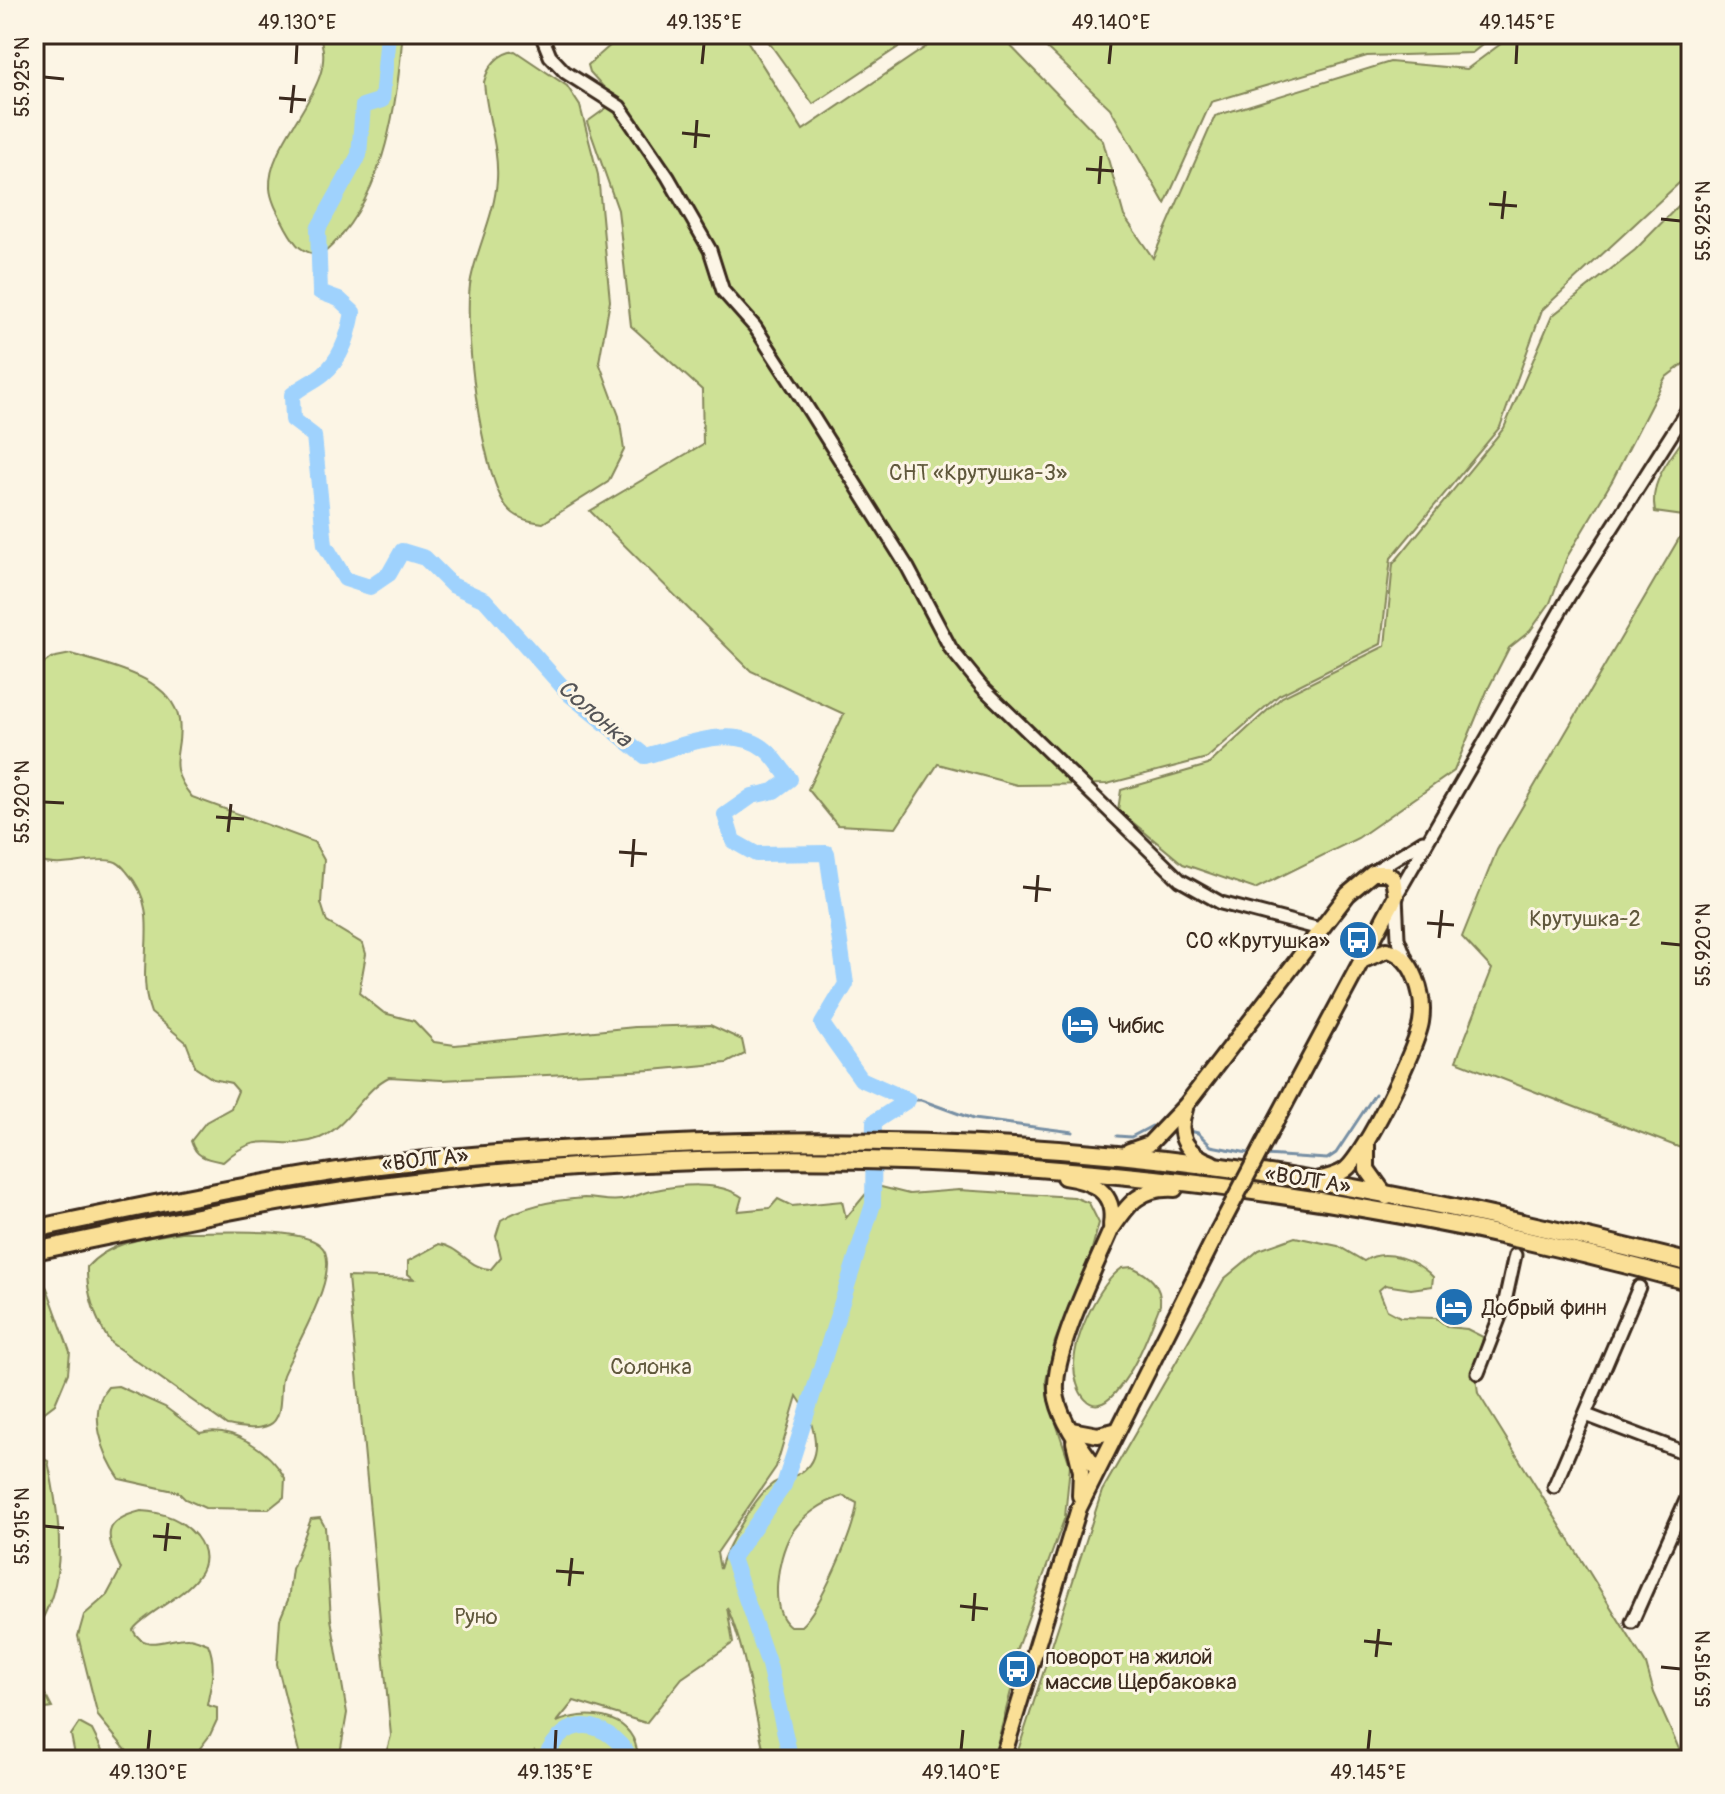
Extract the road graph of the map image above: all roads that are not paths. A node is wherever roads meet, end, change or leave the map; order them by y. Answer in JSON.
{"nodes":[{"id":1,"x":541,"y":34,"type":"edge"},
{"id":2,"x":1691,"y":404,"type":"edge"},
{"id":3,"x":1427,"y":839,"type":"junction"},
{"id":4,"x":1373,"y":873,"type":"junction"},
{"id":5,"x":1396,"y":896,"type":"junction"},
{"id":6,"x":1320,"y":929,"type":"junction"},
{"id":7,"x":1360,"y":962,"type":"junction"},
{"id":8,"x":1407,"y":962,"type":"junction"},
{"id":9,"x":1186,"y":1105,"type":"junction"},
{"id":10,"x":1367,"y":1141,"type":"junction"},
{"id":11,"x":1129,"y":1151,"type":"junction"},
{"id":12,"x":1081,"y":1153,"type":"junction"},
{"id":13,"x":1211,"y":1163,"type":"junction"},
{"id":14,"x":1031,"y":1170,"type":"junction"},
{"id":15,"x":1305,"y":1181,"type":"junction"},
{"id":16,"x":1214,"y":1187,"type":"junction"},
{"id":17,"x":1387,"y":1197,"type":"junction"},
{"id":18,"x":34,"y":1229,"type":"edge"},
{"id":19,"x":1111,"y":1230,"type":"junction"},
{"id":20,"x":34,"y":1251,"type":"edge"},
{"id":21,"x":1515,"y":1255,"type":"dead end"},
{"id":22,"x":1691,"y":1263,"type":"edge"},
{"id":23,"x":1691,"y":1282,"type":"edge"},
{"id":24,"x":1639,"y":1287,"type":"dead end"},
{"id":25,"x":1478,"y":1373,"type":"dead end"},
{"id":26,"x":1586,"y":1415,"type":"junction"},
{"id":27,"x":1071,"y":1430,"type":"junction"},
{"id":28,"x":1114,"y":1431,"type":"junction"},
{"id":29,"x":1691,"y":1455,"type":"edge"},
{"id":30,"x":1097,"y":1469,"type":"junction"},
{"id":31,"x":1554,"y":1487,"type":"dead end"},
{"id":32,"x":1691,"y":1489,"type":"edge"},
{"id":33,"x":1079,"y":1508,"type":"junction"},
{"id":34,"x":1632,"y":1622,"type":"dead end"},
{"id":35,"x":1002,"y":1760,"type":"edge"}],
"edges":[{"from":1,"to":6,"type":"street"},
{"from":2,"to":3,"type":"street"},
{"from":3,"to":4,"type":"street"},
{"from":3,"to":5,"type":"street"},
{"from":4,"to":5,"type":"main road"},
{"from":4,"to":6,"type":"main road"},
{"from":5,"to":7,"type":"main road"},
{"from":5,"to":8,"type":"street"},
{"from":6,"to":9,"type":"main road"},
{"from":7,"to":8,"type":"main road"},
{"from":7,"to":28,"type":"main road","bridge":true},
{"from":8,"to":10,"type":"main road"},
{"from":9,"to":11,"type":"main road"},
{"from":9,"to":13,"type":"main road"},
{"from":10,"to":15,"type":"main road"},
{"from":10,"to":17,"type":"main road"},
{"from":11,"to":12,"type":"main road"},
{"from":11,"to":13,"type":"main road"},
{"from":12,"to":13,"type":"highway","name":"«ВОЛГА»"},
{"from":12,"to":18,"type":"highway","name":"«ВОЛГА»"},
{"from":13,"to":15,"type":"highway","name":"«ВОЛГА»"},
{"from":14,"to":16,"type":"highway","name":"«ВОЛГА»"},
{"from":14,"to":19,"type":"main road"},
{"from":14,"to":20,"type":"highway","name":"«ВОЛГА»"},
{"from":15,"to":17,"type":"highway","name":"«ВОЛГА»"},
{"from":16,"to":19,"type":"main road"},
{"from":16,"to":23,"type":"highway","name":"«ВОЛГА»"},
{"from":17,"to":22,"type":"highway","name":"«ВОЛГА»"},
{"from":19,"to":27,"type":"main road"},
{"from":21,"to":25,"type":"street"},
{"from":24,"to":26,"type":"street"},
{"from":26,"to":29,"type":"street"},
{"from":26,"to":31,"type":"street"},
{"from":27,"to":28,"type":"main road"},
{"from":27,"to":30,"type":"main road"},
{"from":27,"to":33,"type":"main road"},
{"from":28,"to":30,"type":"main road"},
{"from":30,"to":33,"type":"main road"},
{"from":32,"to":34,"type":"street"},
{"from":33,"to":35,"type":"main road"}]}
